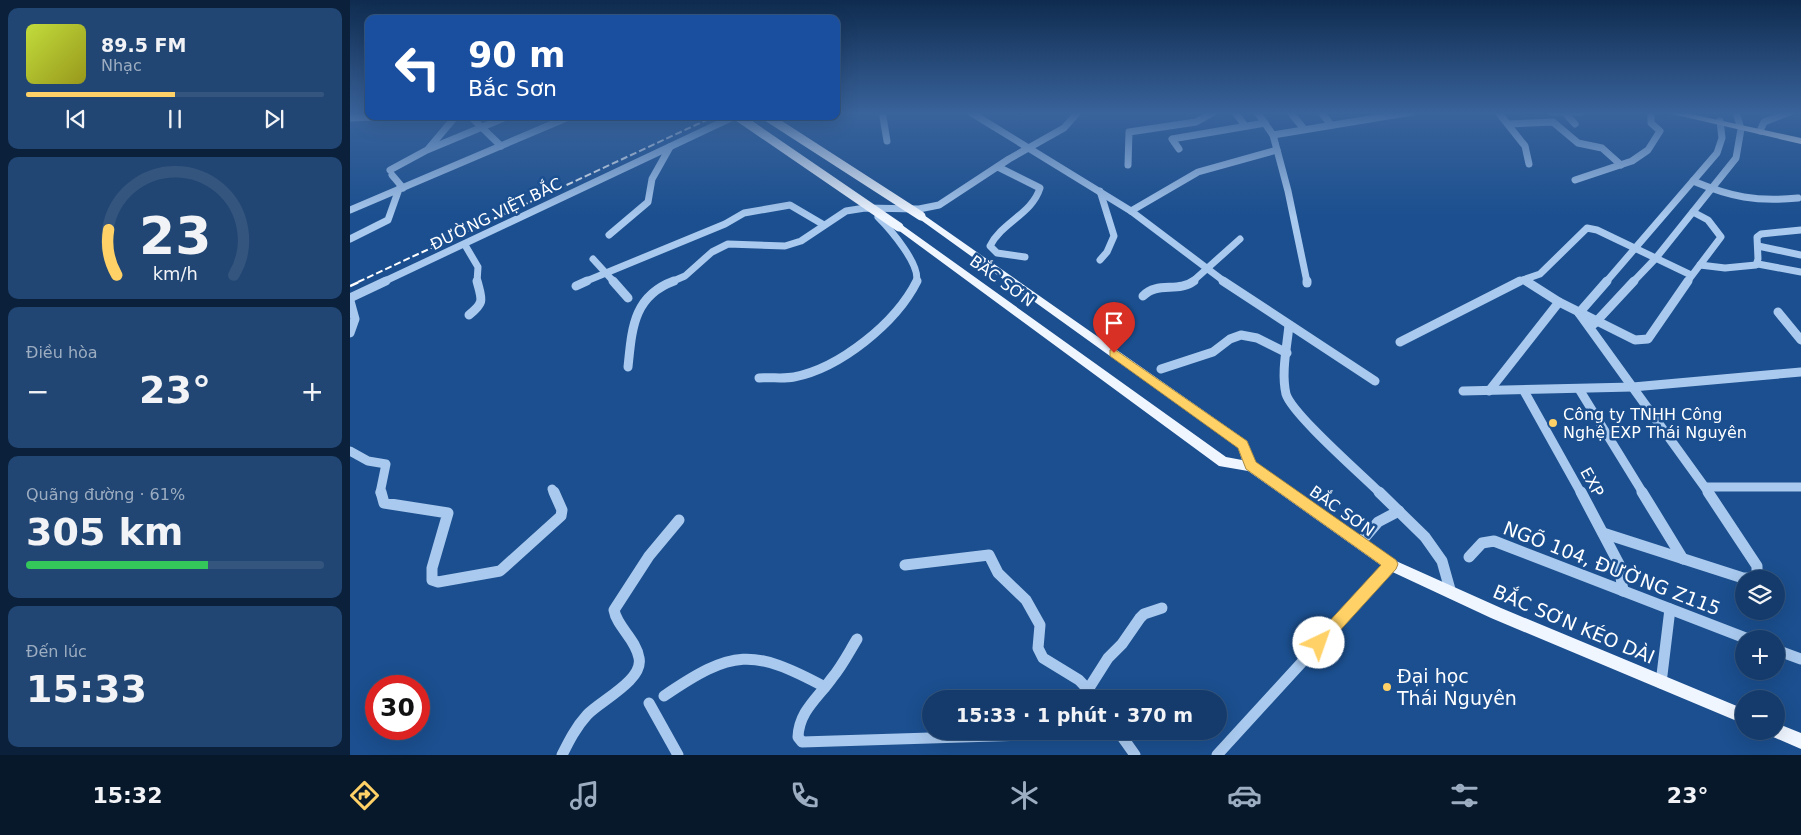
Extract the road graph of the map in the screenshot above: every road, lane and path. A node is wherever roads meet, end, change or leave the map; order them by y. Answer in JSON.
{"nodes":[{"id":1,"x":429,"y":147,"type":"edge"},
{"id":2,"x":434,"y":147,"type":"edge"},
{"id":3,"x":499,"y":147,"type":"edge"},
{"id":4,"x":670,"y":147,"type":"joint"},
{"id":5,"x":782,"y":147,"type":"edge"},
{"id":6,"x":814,"y":147,"type":"edge"},
{"id":7,"x":1129,"y":147,"type":"edge"},
{"id":8,"x":1525,"y":147,"type":"edge"},
{"id":9,"x":1598,"y":147,"type":"edge"},
{"id":10,"x":1650,"y":147,"type":"edge"},
{"id":11,"x":1719,"y":147,"type":"edge"},
{"id":12,"x":1740,"y":147,"type":"edge"},
{"id":13,"x":1030,"y":148,"type":"joint"},
{"id":14,"x":427,"y":150,"type":"junction"},
{"id":15,"x":1277,"y":150,"type":"joint"},
{"id":16,"x":1529,"y":164,"type":"dead end"},
{"id":17,"x":1621,"y":165,"type":"junction"},
{"id":18,"x":1128,"y":166,"type":"dead end"},
{"id":19,"x":998,"y":167,"type":"junction"},
{"id":20,"x":1575,"y":180,"type":"dead end"},
{"id":21,"x":1693,"y":182,"type":"junction"},
{"id":22,"x":401,"y":188,"type":"junction"},
{"id":23,"x":1711,"y":189,"type":"junction"},
{"id":24,"x":1100,"y":191,"type":"junction"},
{"id":25,"x":1798,"y":198,"type":"dead end"},
{"id":26,"x":865,"y":208,"type":"junction"},
{"id":27,"x":350,"y":210,"type":"edge"},
{"id":28,"x":1131,"y":211,"type":"junction"},
{"id":29,"x":1693,"y":212,"type":"junction"},
{"id":30,"x":824,"y":225,"type":"junction"},
{"id":31,"x":1801,"y":230,"type":"edge"},
{"id":32,"x":609,"y":235,"type":"dead end"},
{"id":33,"x":1240,"y":239,"type":"dead end"},
{"id":34,"x":350,"y":240,"type":"edge"},
{"id":35,"x":465,"y":245,"type":"junction"},
{"id":36,"x":1758,"y":246,"type":"junction"},
{"id":37,"x":1636,"y":249,"type":"junction"},
{"id":38,"x":1801,"y":255,"type":"edge"},
{"id":39,"x":1025,"y":257,"type":"dead end"},
{"id":40,"x":1656,"y":258,"type":"junction"},
{"id":41,"x":593,"y":259,"type":"dead end"},
{"id":42,"x":1100,"y":260,"type":"dead end"},
{"id":43,"x":1758,"y":264,"type":"junction"},
{"id":44,"x":1700,"y":265,"type":"junction"},
{"id":45,"x":1206,"y":270,"type":"junction"},
{"id":46,"x":1801,"y":272,"type":"edge"},
{"id":47,"x":606,"y":273,"type":"junction"},
{"id":48,"x":1691,"y":276,"type":"junction"},
{"id":49,"x":1524,"y":280,"type":"junction"},
{"id":50,"x":1308,"y":283,"type":"dead end"},
{"id":51,"x":576,"y":286,"type":"dead end"},
{"id":52,"x":1143,"y":296,"type":"dead end"},
{"id":53,"x":628,"y":298,"type":"dead end"},
{"id":54,"x":350,"y":300,"type":"edge"},
{"id":55,"x":1559,"y":302,"type":"junction"},
{"id":56,"x":1579,"y":312,"type":"junction"},
{"id":57,"x":1778,"y":312,"type":"dead end"},
{"id":58,"x":469,"y":315,"type":"dead end"},
{"id":59,"x":1594,"y":324,"type":"junction"},
{"id":60,"x":1289,"y":325,"type":"junction"},
{"id":61,"x":350,"y":333,"type":"edge"},
{"id":62,"x":1801,"y":340,"type":"edge"},
{"id":63,"x":1400,"y":342,"type":"dead end"},
{"id":64,"x":1287,"y":353,"type":"junction"},
{"id":65,"x":628,"y":366,"type":"dead end"},
{"id":66,"x":1161,"y":368,"type":"dead end"},
{"id":67,"x":1801,"y":372,"type":"edge"},
{"id":68,"x":759,"y":378,"type":"dead end"},
{"id":69,"x":1375,"y":382,"type":"dead end"},
{"id":70,"x":1633,"y":387,"type":"junction"},
{"id":71,"x":1579,"y":389,"type":"junction"},
{"id":72,"x":1462,"y":391,"type":"dead end"},
{"id":73,"x":1489,"y":391,"type":"junction"},
{"id":74,"x":1524,"y":391,"type":"junction"},
{"id":75,"x":350,"y":451,"type":"edge"},
{"id":76,"x":1251,"y":466,"type":"junction"},
{"id":77,"x":1705,"y":487,"type":"junction"},
{"id":78,"x":1801,"y":487,"type":"edge"},
{"id":79,"x":552,"y":489,"type":"dead end"},
{"id":80,"x":1399,"y":511,"type":"junction"},
{"id":81,"x":679,"y":520,"type":"dead end"},
{"id":82,"x":1603,"y":533,"type":"junction"},
{"id":83,"x":1360,"y":543,"type":"junction"},
{"id":84,"x":1469,"y":557,"type":"dead end"},
{"id":85,"x":1683,"y":559,"type":"junction"},
{"id":86,"x":1391,"y":564,"type":"junction"},
{"id":87,"x":904,"y":565,"type":"dead end"},
{"id":88,"x":1623,"y":591,"type":"junction"},
{"id":89,"x":1451,"y":593,"type":"junction"},
{"id":90,"x":1162,"y":608,"type":"dead end"},
{"id":91,"x":1670,"y":609,"type":"junction"},
{"id":92,"x":1735,"y":634,"type":"edge"},
{"id":93,"x":857,"y":639,"type":"dead end"},
{"id":94,"x":1785,"y":653,"type":"edge"},
{"id":95,"x":1801,"y":659,"type":"edge"},
{"id":96,"x":1661,"y":683,"type":"junction"},
{"id":97,"x":826,"y":687,"type":"junction"},
{"id":98,"x":1090,"y":688,"type":"joint"},
{"id":99,"x":664,"y":696,"type":"dead end"},
{"id":100,"x":649,"y":703,"type":"dead end"},
{"id":101,"x":1735,"y":713,"type":"edge"},
{"id":102,"x":1785,"y":734,"type":"edge"},
{"id":103,"x":922,"y":738,"type":"edge"},
{"id":104,"x":1124,"y":740,"type":"edge"},
{"id":105,"x":1801,"y":741,"type":"edge"},
{"id":106,"x":562,"y":755,"type":"edge"},
{"id":107,"x":678,"y":755,"type":"edge"},
{"id":108,"x":1135,"y":755,"type":"edge"},
{"id":109,"x":1217,"y":755,"type":"edge"}],
"edges":[{"from":1,"to":14,"type":"street"},
{"from":2,"to":14,"type":"street"},
{"from":3,"to":22,"type":"street"},
{"from":4,"to":32,"type":"street"},
{"from":4,"to":35,"type":"street","name":"ĐƯỜNG VIỆT BẮC"},
{"from":5,"to":76,"type":"main road","name":"BẮC SƠN","bridge":true},
{"from":6,"to":76,"type":"main road","name":"BẮC SƠN","bridge":true},
{"from":7,"to":18,"type":"street"},
{"from":8,"to":16,"type":"street"},
{"from":9,"to":17,"type":"street"},
{"from":10,"to":17,"type":"street"},
{"from":11,"to":21,"type":"street"},
{"from":12,"to":23,"type":"street"},
{"from":13,"to":19,"type":"street"},
{"from":13,"to":24,"type":"street"},
{"from":14,"to":22,"type":"street"},
{"from":15,"to":28,"type":"street"},
{"from":15,"to":50,"type":"street"},
{"from":17,"to":20,"type":"street"},
{"from":19,"to":26,"type":"street"},
{"from":19,"to":39,"type":"street"},
{"from":21,"to":23,"type":"street"},
{"from":21,"to":37,"type":"street"},
{"from":22,"to":27,"type":"street"},
{"from":22,"to":34,"type":"street"},
{"from":23,"to":25,"type":"street"},
{"from":23,"to":29,"type":"street"},
{"from":24,"to":28,"type":"street"},
{"from":24,"to":42,"type":"street"},
{"from":26,"to":30,"type":"street"},
{"from":26,"to":68,"type":"street"},
{"from":28,"to":45,"type":"street"},
{"from":29,"to":40,"type":"street"},
{"from":29,"to":44,"type":"street"},
{"from":30,"to":47,"type":"street"},
{"from":30,"to":65,"type":"street"},
{"from":31,"to":36,"type":"street"},
{"from":33,"to":45,"type":"street"},
{"from":35,"to":54,"type":"street","name":"ĐƯỜNG VIỆT BẮC"},
{"from":35,"to":58,"type":"street"},
{"from":36,"to":38,"type":"street"},
{"from":36,"to":43,"type":"street"},
{"from":37,"to":40,"type":"street"},
{"from":37,"to":49,"type":"street"},
{"from":37,"to":56,"type":"street"},
{"from":40,"to":48,"type":"street"},
{"from":40,"to":59,"type":"street"},
{"from":41,"to":47,"type":"street"},
{"from":43,"to":44,"type":"street"},
{"from":43,"to":46,"type":"street"},
{"from":44,"to":48,"type":"street"},
{"from":45,"to":52,"type":"street"},
{"from":45,"to":60,"type":"street"},
{"from":47,"to":51,"type":"street"},
{"from":47,"to":53,"type":"street"},
{"from":48,"to":59,"type":"street"},
{"from":49,"to":55,"type":"street"},
{"from":49,"to":63,"type":"street"},
{"from":54,"to":61,"type":"street"},
{"from":55,"to":56,"type":"street"},
{"from":55,"to":73,"type":"street"},
{"from":56,"to":59,"type":"street"},
{"from":57,"to":62,"type":"street"},
{"from":59,"to":70,"type":"street"},
{"from":60,"to":64,"type":"street"},
{"from":60,"to":69,"type":"street"},
{"from":64,"to":66,"type":"street"},
{"from":64,"to":80,"type":"street"},
{"from":67,"to":70,"type":"street"},
{"from":70,"to":71,"type":"street"},
{"from":70,"to":77,"type":"street"},
{"from":71,"to":74,"type":"street"},
{"from":71,"to":85,"type":"street"},
{"from":72,"to":73,"type":"street"},
{"from":73,"to":74,"type":"street"},
{"from":74,"to":82,"type":"street","name":"EXP"},
{"from":75,"to":79,"type":"street"},
{"from":76,"to":83,"type":"main road","name":"BẮC SƠN"},
{"from":77,"to":78,"type":"street"},
{"from":77,"to":85,"type":"street"},
{"from":80,"to":83,"type":"street"},
{"from":80,"to":89,"type":"street"},
{"from":81,"to":106,"type":"street"},
{"from":82,"to":85,"type":"street"},
{"from":82,"to":88,"type":"street","name":"EXP"},
{"from":83,"to":86,"type":"main road","name":"BẮC SƠN"},
{"from":84,"to":88,"type":"street","name":"NGÕ 104, ĐƯỜNG Z115"},
{"from":86,"to":89,"type":"main road","name":"BẮC SƠN KÉO DÀI"},
{"from":86,"to":109,"type":"street"},
{"from":87,"to":98,"type":"street"},
{"from":88,"to":91,"type":"street","name":"NGÕ 104, ĐƯỜNG Z115"},
{"from":89,"to":96,"type":"main road","name":"BẮC SƠN KÉO DÀI"},
{"from":90,"to":98,"type":"street"},
{"from":91,"to":92,"type":"street","name":"NGÕ 104, ĐƯỜNG Z115"},
{"from":91,"to":96,"type":"street"},
{"from":93,"to":97,"type":"street"},
{"from":94,"to":95,"type":"street"},
{"from":96,"to":101,"type":"main road","name":"BẮC SƠN KÉO DÀI"},
{"from":97,"to":99,"type":"street"},
{"from":97,"to":103,"type":"street"},
{"from":100,"to":107,"type":"street"},
{"from":102,"to":105,"type":"main road"},
{"from":104,"to":108,"type":"street"}]}
